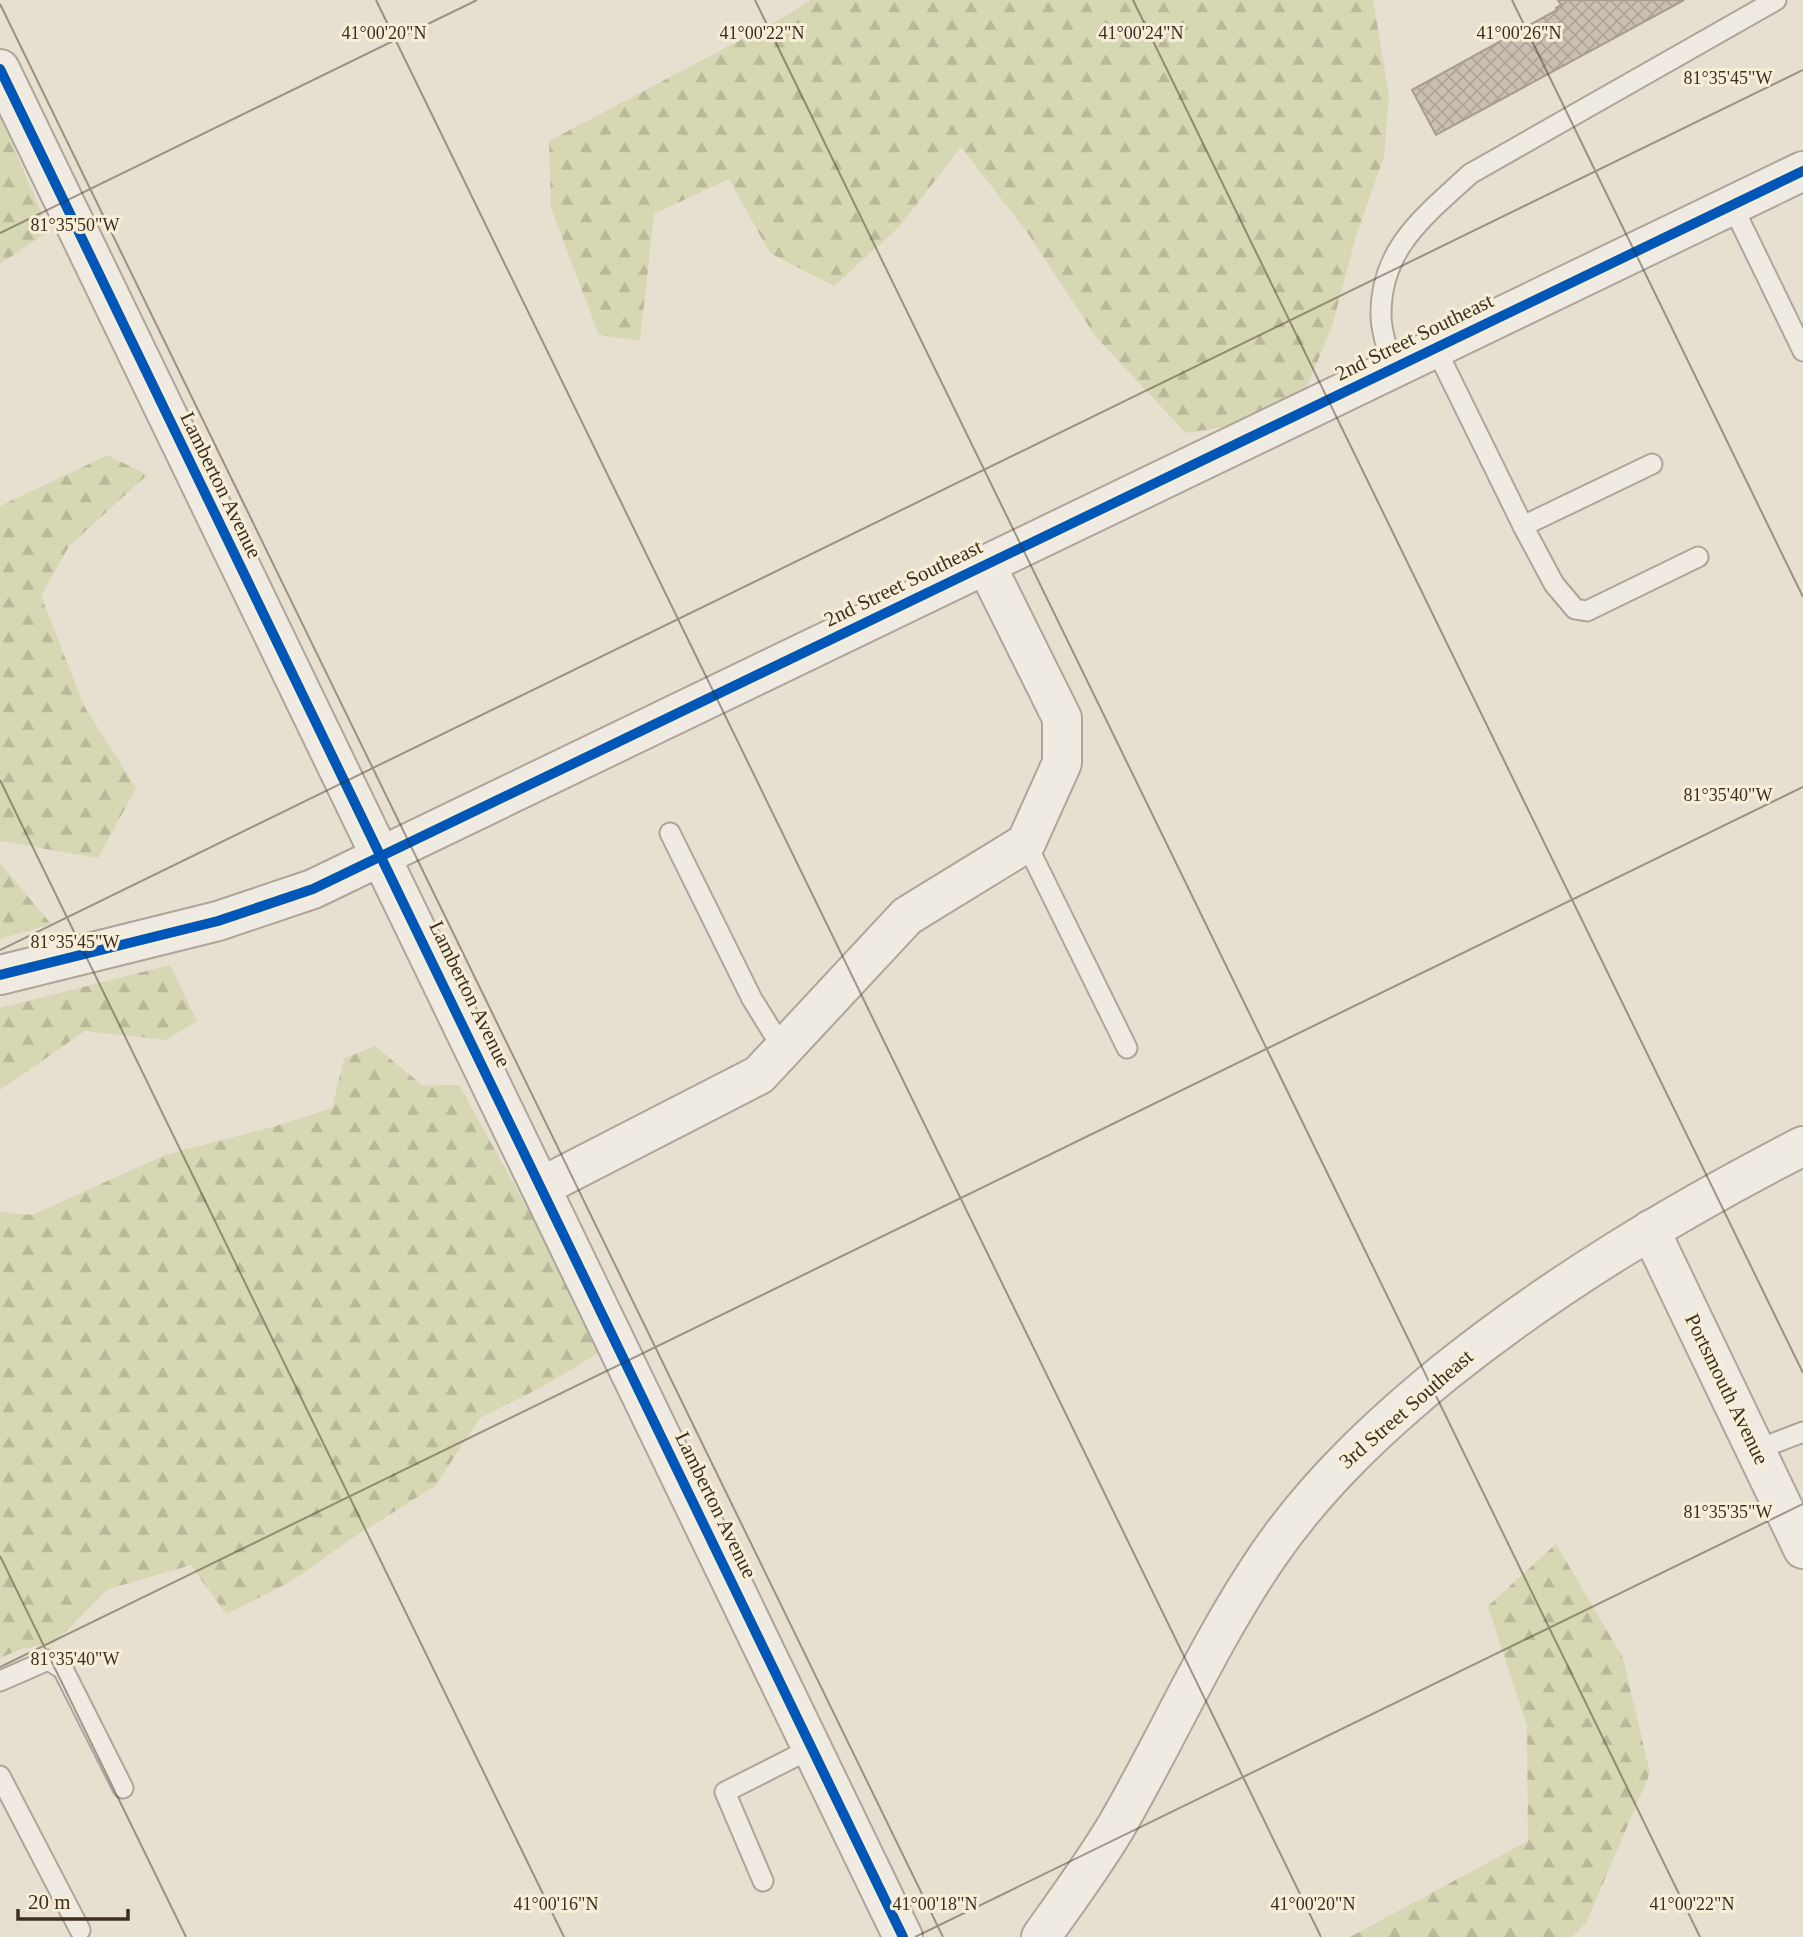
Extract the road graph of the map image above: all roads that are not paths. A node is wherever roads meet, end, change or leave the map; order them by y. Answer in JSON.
{"nodes":[{"id":1,"x":1776,"y":0,"type":"edge"},
{"id":2,"x":0,"y":69,"type":"edge"},
{"id":3,"x":1803,"y":170,"type":"edge"},
{"id":4,"x":1732,"y":205,"type":"junction"},
{"id":5,"x":1436,"y":349,"type":"junction"},
{"id":6,"x":1803,"y":351,"type":"edge"},
{"id":7,"x":1392,"y":369,"type":"junction"},
{"id":8,"x":1652,"y":464,"type":"dead end"},
{"id":9,"x":1523,"y":526,"type":"junction"},
{"id":10,"x":1698,"y":557,"type":"dead end"},
{"id":11,"x":986,"y":565,"type":"junction"},
{"id":12,"x":670,"y":833,"type":"dead end"},
{"id":13,"x":1026,"y":843,"type":"junction"},
{"id":14,"x":381,"y":856,"type":"junction"},
{"id":15,"x":0,"y":975,"type":"edge"},
{"id":16,"x":1127,"y":1048,"type":"dead end"},
{"id":17,"x":783,"y":1049,"type":"junction"},
{"id":18,"x":1803,"y":1146,"type":"edge"},
{"id":19,"x":541,"y":1186,"type":"junction"},
{"id":20,"x":1650,"y":1230,"type":"junction"},
{"id":21,"x":1803,"y":1432,"type":"edge"},
{"id":22,"x":1756,"y":1450,"type":"junction"},
{"id":23,"x":1803,"y":1549,"type":"edge"},
{"id":24,"x":0,"y":1681,"type":"edge"},
{"id":25,"x":812,"y":1748,"type":"junction"},
{"id":26,"x":0,"y":1776,"type":"edge"},
{"id":27,"x":123,"y":1788,"type":"dead end"},
{"id":28,"x":763,"y":1881,"type":"dead end"},
{"id":29,"x":80,"y":1930,"type":"dead end"},
{"id":30,"x":903,"y":1937,"type":"edge"},
{"id":31,"x":1041,"y":1937,"type":"edge"}],
"edges":[{"from":1,"to":7,"type":"lane"},
{"from":2,"to":14,"type":"street","name":"Lamberton Avenue"},
{"from":3,"to":4,"type":"street","name":"2nd Street Southeast"},
{"from":4,"to":5,"type":"street","name":"2nd Street Southeast"},
{"from":4,"to":6,"type":"lane"},
{"from":5,"to":7,"type":"street","name":"2nd Street Southeast"},
{"from":5,"to":9,"type":"lane"},
{"from":7,"to":11,"type":"street","name":"2nd Street Southeast"},
{"from":8,"to":9,"type":"lane"},
{"from":9,"to":10,"type":"lane"},
{"from":11,"to":13,"type":"street"},
{"from":11,"to":14,"type":"street","name":"2nd Street Southeast"},
{"from":12,"to":17,"type":"lane"},
{"from":13,"to":16,"type":"lane"},
{"from":13,"to":17,"type":"street"},
{"from":14,"to":15,"type":"street","name":"2nd Street Southeast"},
{"from":14,"to":19,"type":"street","name":"Lamberton Avenue"},
{"from":17,"to":19,"type":"street"},
{"from":18,"to":20,"type":"street","name":"3rd Street Southeast"},
{"from":19,"to":25,"type":"street","name":"Lamberton Avenue"},
{"from":20,"to":22,"type":"street","name":"Portsmouth Avenue"},
{"from":20,"to":31,"type":"street","name":"3rd Street Southeast"},
{"from":21,"to":22,"type":"lane"},
{"from":22,"to":23,"type":"street","name":"Portsmouth Avenue"},
{"from":24,"to":27,"type":"lane"},
{"from":25,"to":28,"type":"lane"},
{"from":25,"to":30,"type":"street","name":"Lamberton Avenue"},
{"from":26,"to":29,"type":"lane"}]}
